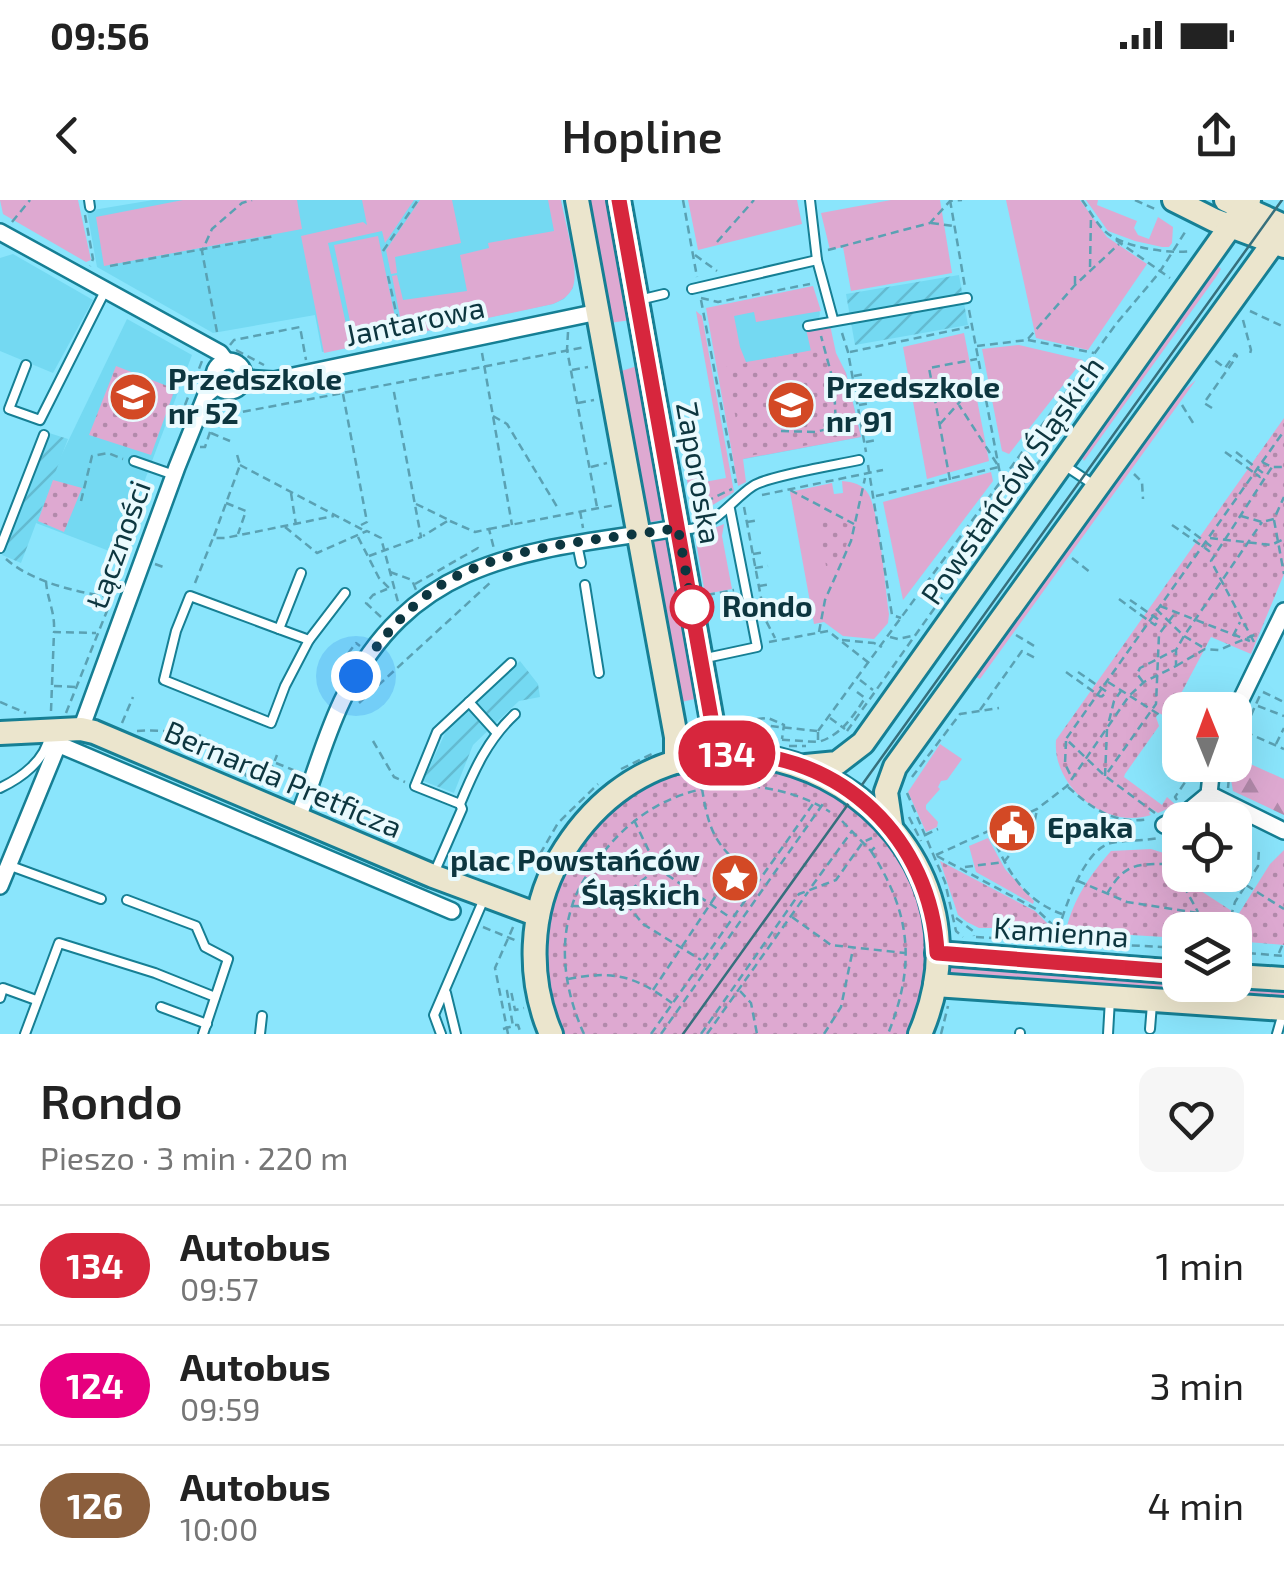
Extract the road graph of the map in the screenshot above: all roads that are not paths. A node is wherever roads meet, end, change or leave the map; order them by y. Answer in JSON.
{"nodes":[{"id":1,"x":578,"y":200,"type":"edge"},
{"id":2,"x":618,"y":200,"type":"edge"},
{"id":3,"x":810,"y":200,"type":"edge"},
{"id":4,"x":1174,"y":200,"type":"edge"},
{"id":5,"x":1237,"y":208,"type":"edge"},
{"id":6,"x":5,"y":228,"type":"edge"},
{"id":7,"x":1282,"y":236,"type":"edge"},
{"id":8,"x":817,"y":257,"type":"junction"},
{"id":9,"x":105,"y":290,"type":"junction"},
{"id":10,"x":695,"y":291,"type":"road end"},
{"id":11,"x":664,"y":294,"type":"dead end"},
{"id":12,"x":967,"y":298,"type":"road end"},
{"id":13,"x":636,"y":301,"type":"junction"},
{"id":14,"x":598,"y":312,"type":"junction"},
{"id":15,"x":833,"y":319,"type":"junction"},
{"id":16,"x":812,"y":325,"type":"road end"},
{"id":17,"x":646,"y":352,"type":"junction"},
{"id":18,"x":597,"y":357,"type":"junction"},
{"id":19,"x":226,"y":362,"type":"junction"},
{"id":20,"x":26,"y":365,"type":"dead end"},
{"id":21,"x":244,"y":378,"type":"junction"},
{"id":22,"x":218,"y":386,"type":"junction"},
{"id":23,"x":44,"y":435,"type":"dead end"},
{"id":24,"x":859,"y":460,"type":"dead end"},
{"id":25,"x":134,"y":461,"type":"road end"},
{"id":26,"x":1062,"y":464,"type":"junction"},
{"id":27,"x":174,"y":475,"type":"junction"},
{"id":28,"x":1097,"y":487,"type":"junction"},
{"id":29,"x":730,"y":509,"type":"junction"},
{"id":30,"x":0,"y":516,"type":"edge"},
{"id":31,"x":683,"y":518,"type":"junction"},
{"id":32,"x":11,"y":520,"type":"junction"},
{"id":33,"x":638,"y":534,"type":"junction"},
{"id":34,"x":580,"y":537,"type":"junction"},
{"id":35,"x":0,"y":549,"type":"edge"},
{"id":36,"x":581,"y":563,"type":"dead end"},
{"id":37,"x":301,"y":572,"type":"dead end"},
{"id":38,"x":585,"y":586,"type":"dead end"},
{"id":39,"x":346,"y":592,"type":"dead end"},
{"id":40,"x":1284,"y":611,"type":"edge"},
{"id":41,"x":279,"y":629,"type":"junction"},
{"id":42,"x":309,"y":640,"type":"junction"},
{"id":43,"x":701,"y":658,"type":"junction"},
{"id":44,"x":511,"y":663,"type":"dead end"},
{"id":45,"x":599,"y":673,"type":"dead end"},
{"id":46,"x":1242,"y":692,"type":"edge"},
{"id":47,"x":469,"y":702,"type":"junction"},
{"id":48,"x":515,"y":714,"type":"dead end"},
{"id":49,"x":61,"y":729,"type":"junction"},
{"id":50,"x":0,"y":732,"type":"edge"},
{"id":51,"x":496,"y":732,"type":"junction"},
{"id":52,"x":728,"y":742,"type":"junction"},
{"id":53,"x":687,"y":764,"type":"junction"},
{"id":54,"x":806,"y":766,"type":"junction"},
{"id":55,"x":1210,"y":782,"type":"edge"},
{"id":56,"x":0,"y":788,"type":"edge"},
{"id":57,"x":1209,"y":794,"type":"junction"},
{"id":58,"x":1199,"y":802,"type":"edge"},
{"id":59,"x":460,"y":804,"type":"junction"},
{"id":60,"x":298,"y":817,"type":"junction"},
{"id":61,"x":1284,"y":831,"type":"edge"},
{"id":62,"x":882,"y":836,"type":"junction"},
{"id":63,"x":8,"y":865,"type":"junction"},
{"id":64,"x":433,"y":876,"type":"junction"},
{"id":65,"x":0,"y":886,"type":"edge"},
{"id":66,"x":485,"y":896,"type":"junction"},
{"id":67,"x":101,"y":899,"type":"dead end"},
{"id":68,"x":127,"y":900,"type":"dead end"},
{"id":69,"x":452,"y":911,"type":"dead end"},
{"id":70,"x":527,"y":917,"type":"junction"},
{"id":71,"x":937,"y":953,"type":"junction"},
{"id":72,"x":1162,"y":971,"type":"edge"},
{"id":73,"x":1252,"y":977,"type":"edge"},
{"id":74,"x":1284,"y":979,"type":"edge"},
{"id":75,"x":445,"y":988,"type":"junction"},
{"id":76,"x":944,"y":992,"type":"junction"},
{"id":77,"x":214,"y":997,"type":"junction"},
{"id":78,"x":1110,"y":997,"type":"junction"},
{"id":79,"x":0,"y":998,"type":"edge"},
{"id":80,"x":1152,"y":999,"type":"junction"},
{"id":81,"x":36,"y":1000,"type":"junction"},
{"id":82,"x":161,"y":1008,"type":"dead end"},
{"id":83,"x":1284,"y":1009,"type":"edge"},
{"id":84,"x":262,"y":1016,"type":"dead end"},
{"id":85,"x":205,"y":1029,"type":"edge"},
{"id":86,"x":1150,"y":1030,"type":"dead end"},
{"id":87,"x":25,"y":1034,"type":"edge"},
{"id":88,"x":260,"y":1034,"type":"edge"},
{"id":89,"x":441,"y":1034,"type":"edge"},
{"id":90,"x":456,"y":1034,"type":"edge"},
{"id":91,"x":551,"y":1034,"type":"edge"},
{"id":92,"x":920,"y":1034,"type":"edge"},
{"id":93,"x":1108,"y":1034,"type":"edge"},
{"id":94,"x":1277,"y":1034,"type":"edge"}],
"edges":[{"from":1,"to":14,"type":"main road"},
{"from":2,"to":13,"type":"main road","name":"Zaporoska"},
{"from":3,"to":8,"type":"lane"},
{"from":4,"to":5,"type":"main road"},
{"from":5,"to":7,"type":"main road"},
{"from":5,"to":26,"type":"main road","name":"Powstańców Śląskich"},
{"from":6,"to":9,"type":"street"},
{"from":7,"to":28,"type":"main road"},
{"from":8,"to":10,"type":"lane"},
{"from":8,"to":15,"type":"lane"},
{"from":9,"to":19,"type":"street"},
{"from":9,"to":20,"type":"lane"},
{"from":11,"to":13,"type":"lane"},
{"from":12,"to":15,"type":"lane"},
{"from":13,"to":17,"type":"main road","name":"Zaporoska"},
{"from":14,"to":18,"type":"main road"},
{"from":14,"to":21,"type":"street","name":"Jantarowa"},
{"from":15,"to":16,"type":"lane"},
{"from":17,"to":18,"type":"main road"},
{"from":17,"to":31,"type":"main road","name":"Zaporoska"},
{"from":18,"to":33,"type":"main road"},
{"from":19,"to":21,"type":"street"},
{"from":19,"to":22,"type":"street"},
{"from":21,"to":22,"type":"street","name":"Jantarowa"},
{"from":22,"to":27,"type":"street","name":"Łączności"},
{"from":23,"to":32,"type":"lane"},
{"from":24,"to":29,"type":"lane"},
{"from":25,"to":27,"type":"lane"},
{"from":26,"to":28,"type":"lane"},
{"from":26,"to":54,"type":"main road","name":"Powstańców Śląskich"},
{"from":27,"to":49,"type":"street","name":"Łączności"},
{"from":28,"to":62,"type":"main road"},
{"from":29,"to":31,"type":"lane"},
{"from":29,"to":43,"type":"lane"},
{"from":30,"to":32,"type":"lane"},
{"from":31,"to":33,"type":"street"},
{"from":31,"to":43,"type":"main road","name":"Zaporoska"},
{"from":32,"to":35,"type":"lane"},
{"from":33,"to":34,"type":"street"},
{"from":33,"to":53,"type":"main road"},
{"from":34,"to":36,"type":"lane"},
{"from":34,"to":60,"type":"street"},
{"from":37,"to":41,"type":"lane"},
{"from":38,"to":45,"type":"lane"},
{"from":39,"to":42,"type":"lane"},
{"from":40,"to":46,"type":"street"},
{"from":41,"to":42,"type":"lane"},
{"from":41,"to":42,"type":"lane"},
{"from":43,"to":52,"type":"main road","name":"Zaporoska"},
{"from":44,"to":47,"type":"lane"},
{"from":47,"to":51,"type":"lane"},
{"from":47,"to":59,"type":"lane"},
{"from":48,"to":51,"type":"lane"},
{"from":49,"to":50,"type":"main road","name":"Bernarda Pretficza"},
{"from":49,"to":56,"type":"lane"},
{"from":49,"to":60,"type":"main road","name":"Bernarda Pretficza"},
{"from":49,"to":63,"type":"street","name":"Łączności"},
{"from":49,"to":69,"type":"street"},
{"from":51,"to":59,"type":"lane"},
{"from":52,"to":53,"type":"main road"},
{"from":52,"to":54,"type":"main road"},
{"from":53,"to":70,"type":"main road"},
{"from":54,"to":62,"type":"main road"},
{"from":55,"to":57,"type":"street"},
{"from":57,"to":58,"type":"street"},
{"from":57,"to":61,"type":"street"},
{"from":59,"to":64,"type":"lane"},
{"from":60,"to":64,"type":"main road","name":"Bernarda Pretficza"},
{"from":62,"to":71,"type":"main road"},
{"from":63,"to":65,"type":"street","name":"Łączności"},
{"from":63,"to":67,"type":"lane"},
{"from":64,"to":66,"type":"main road","name":"Bernarda Pretficza"},
{"from":66,"to":70,"type":"main road","name":"Bernarda Pretficza"},
{"from":66,"to":75,"type":"lane"},
{"from":68,"to":77,"type":"lane"},
{"from":70,"to":91,"type":"main road"},
{"from":71,"to":72,"type":"main road","name":"Kamienna"},
{"from":71,"to":76,"type":"main road"},
{"from":73,"to":74,"type":"main road"},
{"from":75,"to":89,"type":"lane"},
{"from":75,"to":90,"type":"lane"},
{"from":76,"to":78,"type":"main road","name":"Kamienna"},
{"from":76,"to":92,"type":"main road"},
{"from":77,"to":81,"type":"lane"},
{"from":77,"to":85,"type":"lane"},
{"from":78,"to":80,"type":"main road","name":"Kamienna"},
{"from":78,"to":93,"type":"lane"},
{"from":79,"to":81,"type":"lane"},
{"from":80,"to":83,"type":"main road","name":"Kamienna"},
{"from":80,"to":86,"type":"lane"},
{"from":81,"to":87,"type":"lane"},
{"from":82,"to":85,"type":"lane"},
{"from":83,"to":94,"type":"lane"},
{"from":84,"to":88,"type":"lane"}]}
